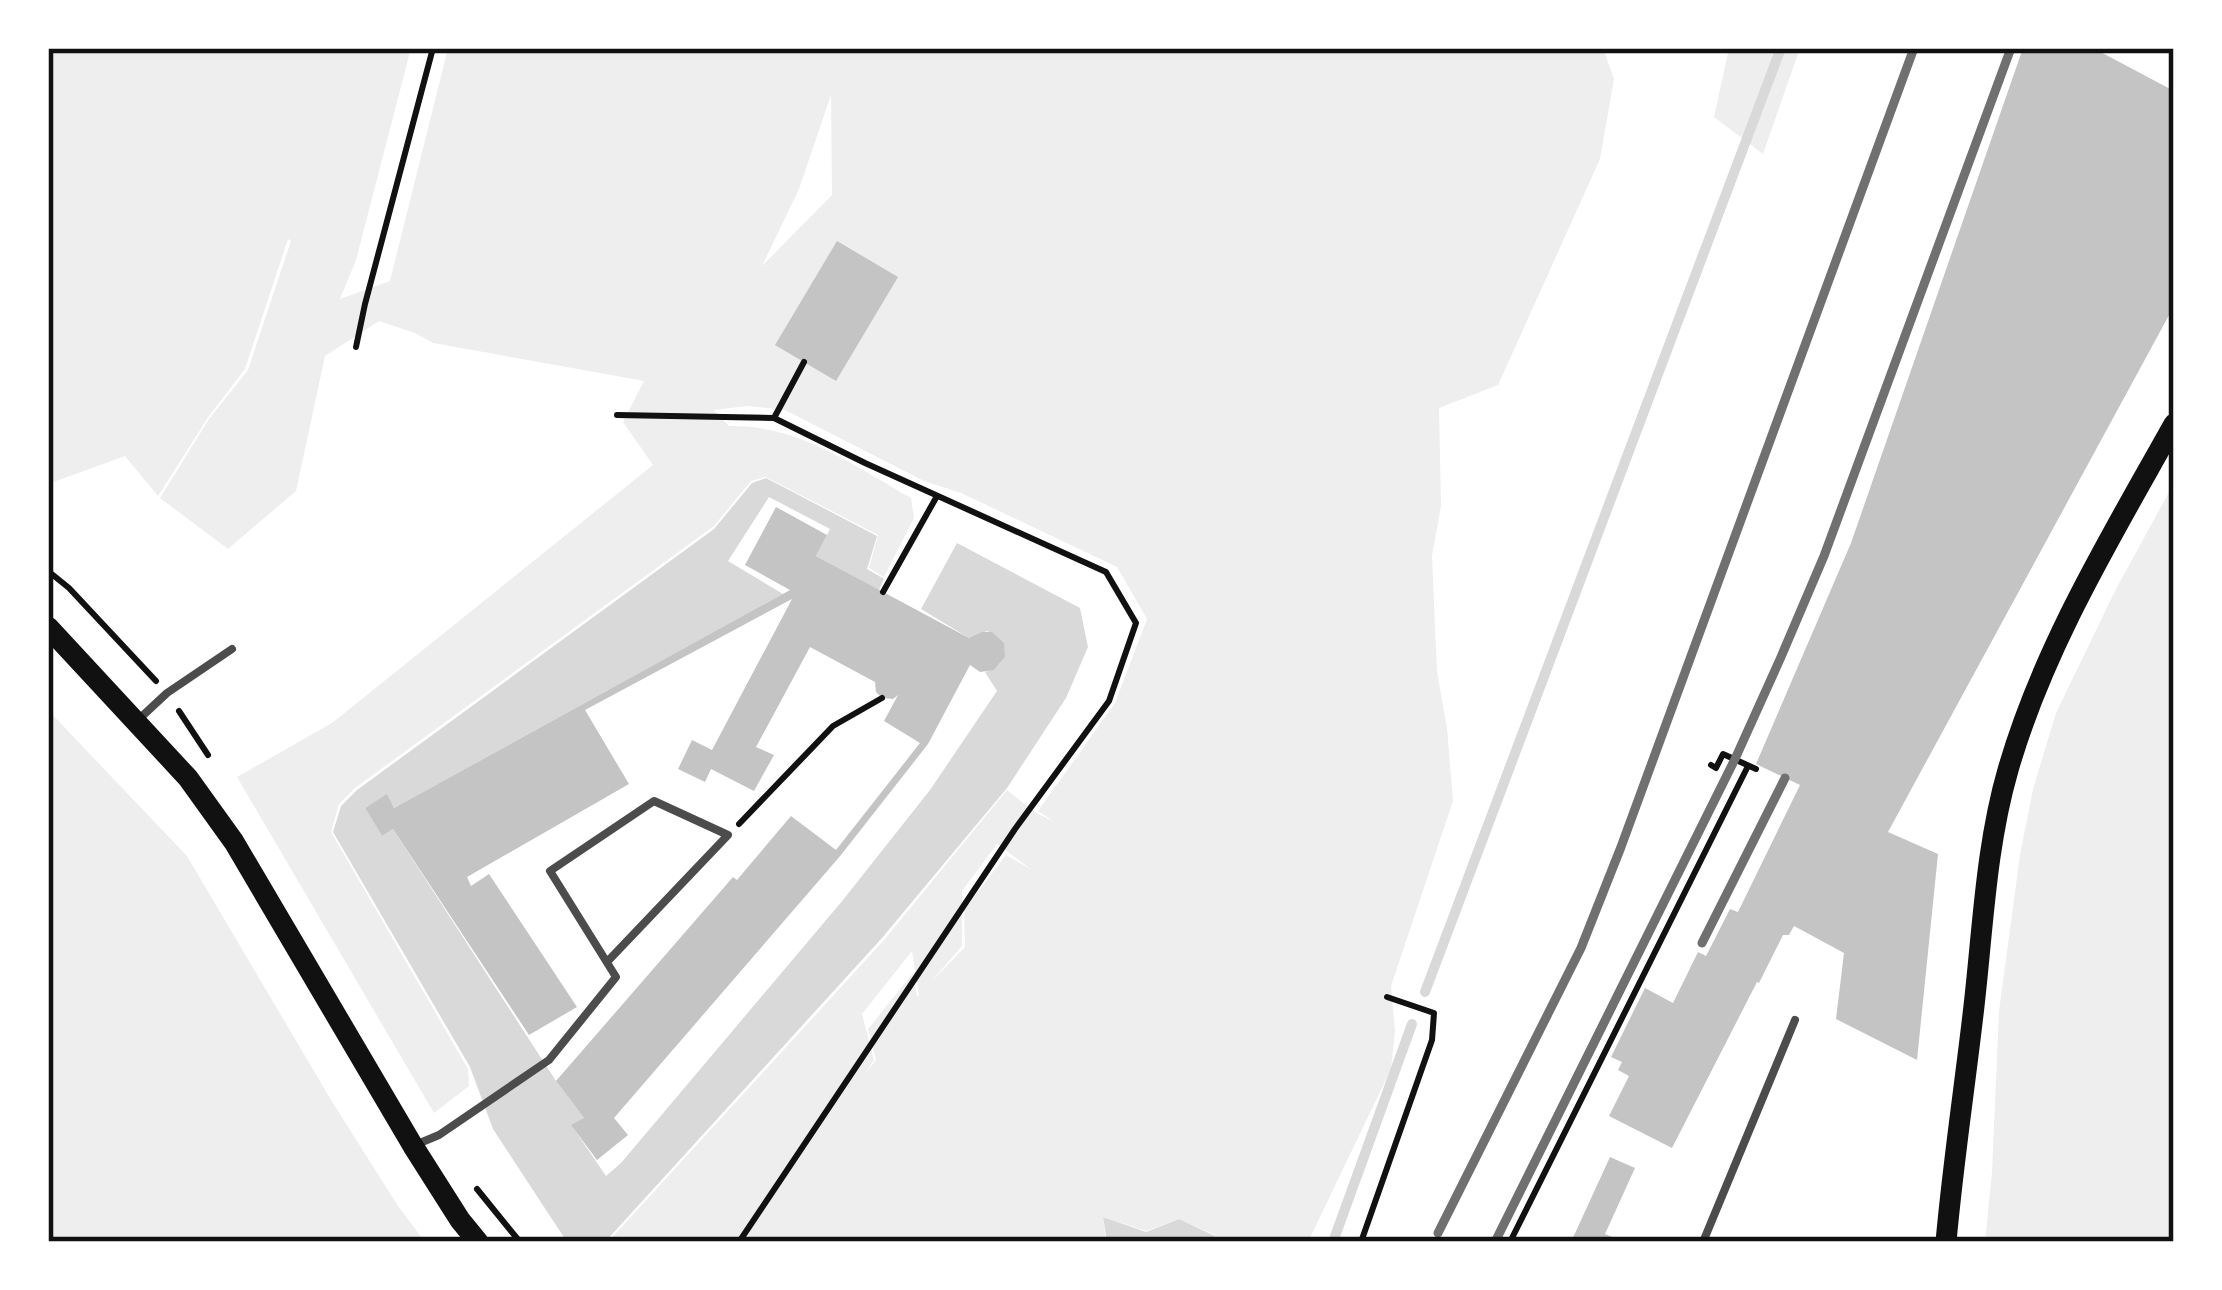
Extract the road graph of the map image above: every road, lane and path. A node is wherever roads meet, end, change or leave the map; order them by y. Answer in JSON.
{"nodes":[{"id":1,"x":433,"y":48,"type":"edge"},
{"id":2,"x":356,"y":347,"type":"dead end"},
{"id":3,"x":804,"y":362,"type":"dead end"},
{"id":4,"x":617,"y":415,"type":"dead end"},
{"id":5,"x":775,"y":418,"type":"junction"},
{"id":6,"x":2174,"y":424,"type":"edge"},
{"id":7,"x":937,"y":496,"type":"junction"},
{"id":8,"x":48,"y":571,"type":"edge"},
{"id":9,"x":883,"y":592,"type":"dead end"},
{"id":10,"x":48,"y":627,"type":"edge"},
{"id":11,"x":232,"y":649,"type":"dead end"},
{"id":12,"x":167,"y":694,"type":"junction"},
{"id":13,"x":882,"y":698,"type":"dead end"},
{"id":14,"x":137,"y":721,"type":"junction"},
{"id":15,"x":1711,"y":765,"type":"dead end"},
{"id":16,"x":728,"y":835,"type":"junction"},
{"id":17,"x":607,"y":962,"type":"junction"},
{"id":18,"x":1387,"y":997,"type":"dead end"},
{"id":19,"x":1795,"y":1020,"type":"dead end"},
{"id":20,"x":413,"y":1146,"type":"junction"},
{"id":21,"x":478,"y":1242,"type":"edge"},
{"id":22,"x":739,"y":1242,"type":"edge"},
{"id":23,"x":1361,"y":1242,"type":"edge"},
{"id":24,"x":1510,"y":1242,"type":"edge"},
{"id":25,"x":1703,"y":1242,"type":"edge"},
{"id":26,"x":1946,"y":1242,"type":"edge"}],
"edges":[{"from":1,"to":2,"type":"path"},
{"from":3,"to":5,"type":"path"},
{"from":4,"to":5,"type":"path"},
{"from":5,"to":7,"type":"path"},
{"from":6,"to":26,"type":"main road"},
{"from":7,"to":9,"type":"path"},
{"from":7,"to":22,"type":"path"},
{"from":8,"to":12,"type":"path"},
{"from":10,"to":14,"type":"main road"},
{"from":11,"to":12,"type":"lane"},
{"from":12,"to":14,"type":"lane"},
{"from":13,"to":16,"type":"path"},
{"from":14,"to":20,"type":"main road"},
{"from":15,"to":24,"type":"path"},
{"from":16,"to":17,"type":"lane"},
{"from":16,"to":17,"type":"lane"},
{"from":17,"to":20,"type":"lane"},
{"from":18,"to":23,"type":"path"},
{"from":19,"to":25,"type":"lane"},
{"from":20,"to":21,"type":"main road"}]}
